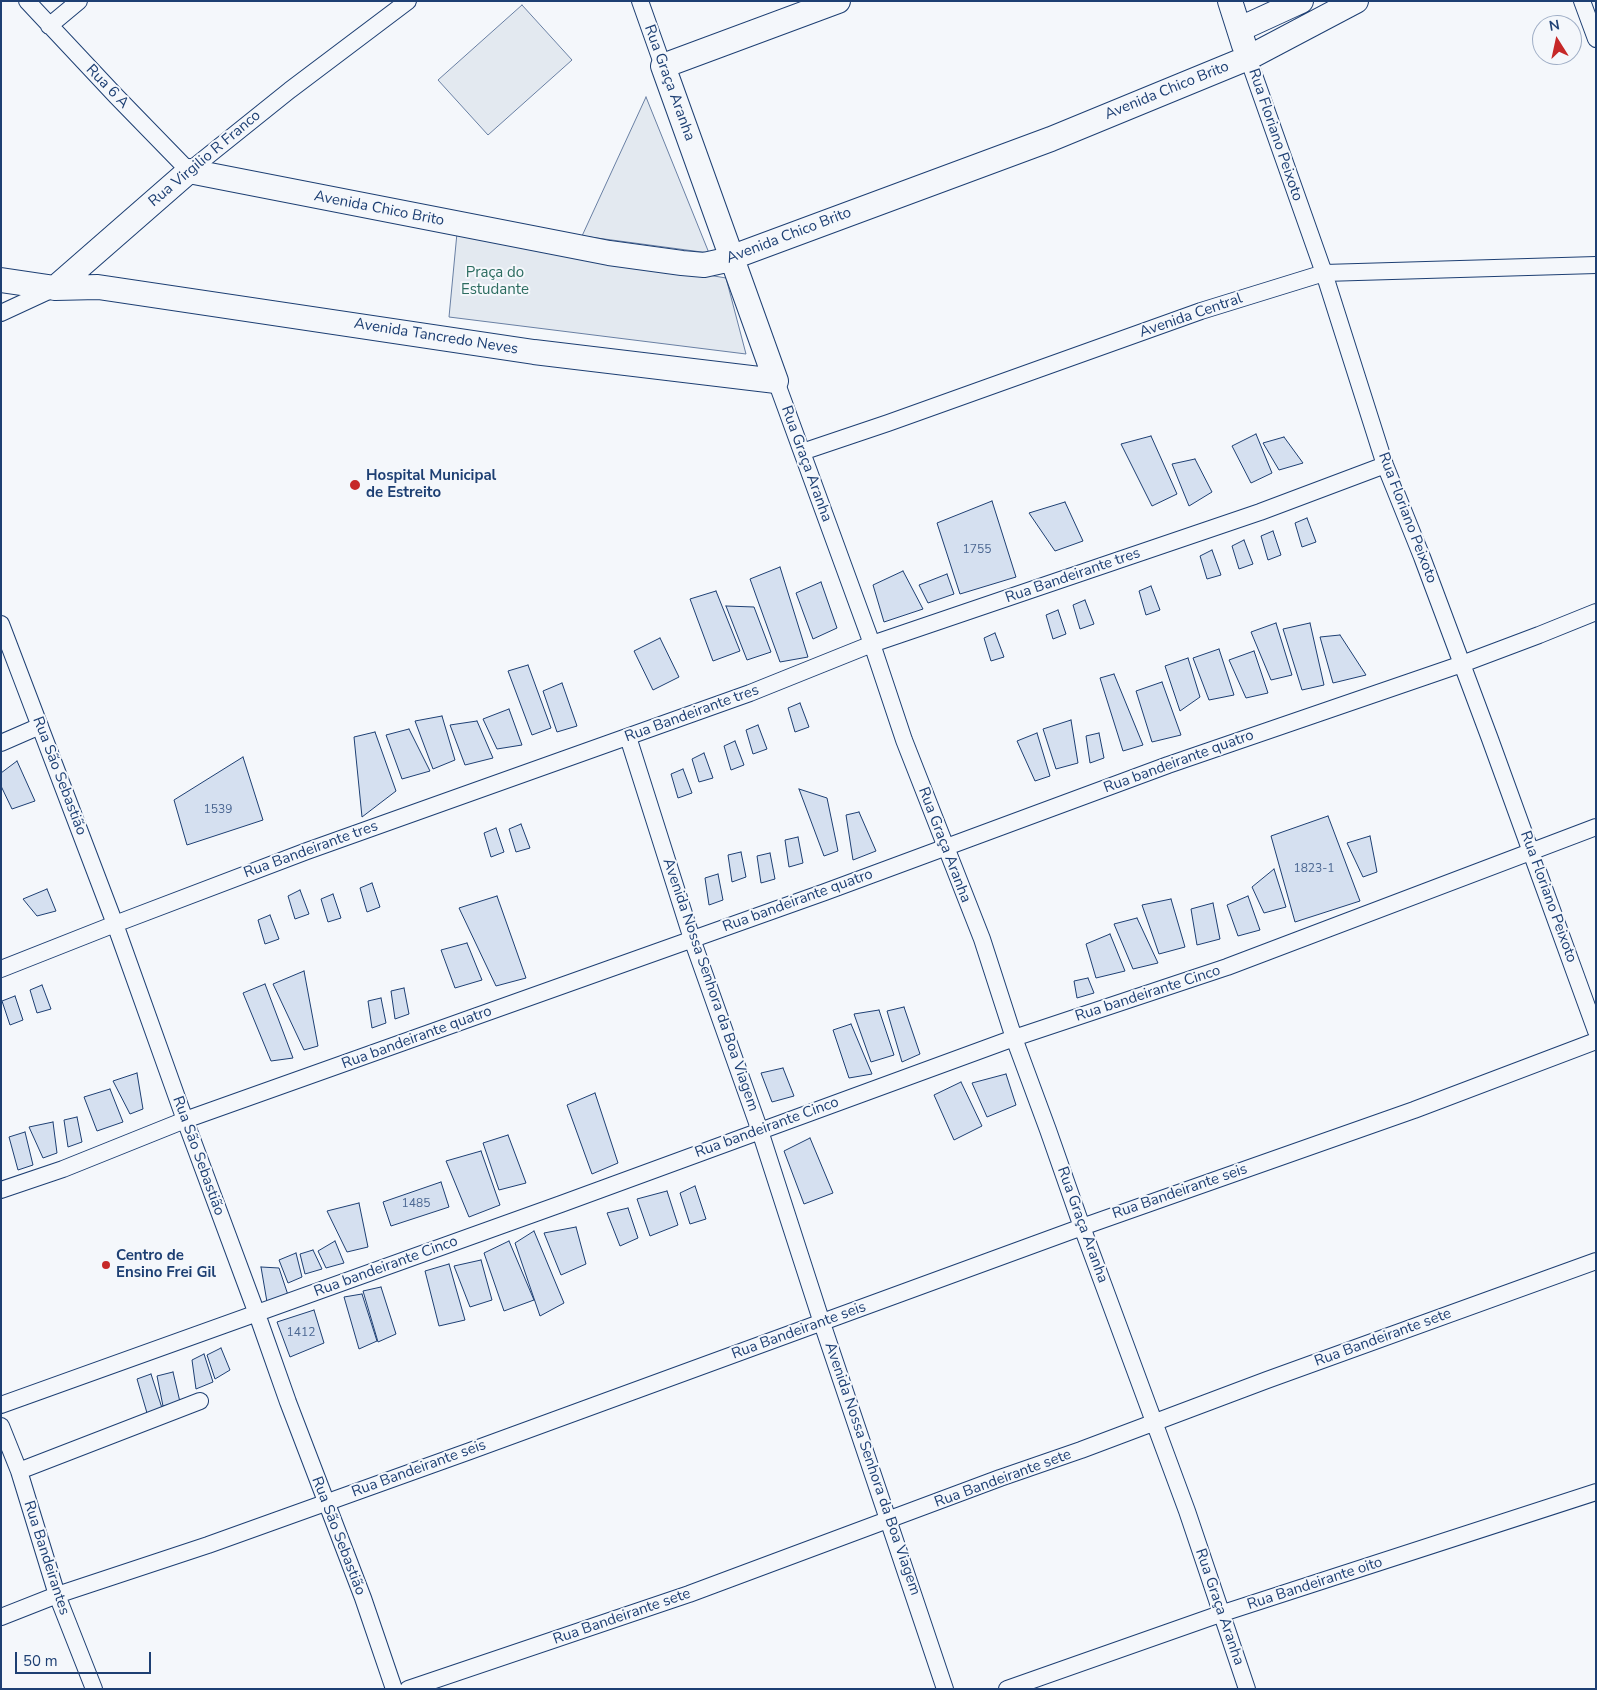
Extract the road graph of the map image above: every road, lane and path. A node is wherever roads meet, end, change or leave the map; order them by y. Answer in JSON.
{"nodes":[{"id":1,"x":27,"y":1,"type":"edge"},
{"id":2,"x":80,"y":1,"type":"edge"},
{"id":3,"x":408,"y":1,"type":"edge"},
{"id":4,"x":640,"y":1,"type":"edge"},
{"id":5,"x":838,"y":1,"type":"edge"},
{"id":6,"x":1230,"y":1,"type":"edge"},
{"id":7,"x":1301,"y":1,"type":"edge"},
{"id":8,"x":1356,"y":1,"type":"edge"},
{"id":9,"x":1582,"y":1,"type":"edge"},
{"id":10,"x":49,"y":26,"type":"junction"},
{"id":11,"x":1240,"y":29,"type":"junction"},
{"id":12,"x":1596,"y":39,"type":"edge"},
{"id":13,"x":1248,"y":58,"type":"junction"},
{"id":14,"x":663,"y":66,"type":"junction"},
{"id":15,"x":189,"y":171,"type":"junction"},
{"id":16,"x":732,"y":257,"type":"junction"},
{"id":17,"x":1596,"y":264,"type":"edge"},
{"id":18,"x":1,"y":265,"type":"edge"},
{"id":19,"x":1324,"y":272,"type":"junction"},
{"id":20,"x":1,"y":280,"type":"edge"},
{"id":21,"x":63,"y":281,"type":"junction"},
{"id":22,"x":1,"y":313,"type":"edge"},
{"id":23,"x":776,"y":381,"type":"junction"},
{"id":24,"x":802,"y":452,"type":"junction"},
{"id":25,"x":1386,"y":465,"type":"junction"},
{"id":26,"x":1596,"y":612,"type":"edge"},
{"id":27,"x":1,"y":624,"type":"edge"},
{"id":28,"x":872,"y":644,"type":"junction"},
{"id":29,"x":1462,"y":664,"type":"junction"},
{"id":30,"x":40,"y":726,"type":"junction"},
{"id":31,"x":628,"y":737,"type":"junction"},
{"id":32,"x":1,"y":743,"type":"edge"},
{"id":33,"x":1596,"y":827,"type":"edge"},
{"id":34,"x":945,"y":847,"type":"junction"},
{"id":35,"x":1532,"y":852,"type":"junction"},
{"id":36,"x":115,"y":924,"type":"junction"},
{"id":37,"x":692,"y":938,"type":"junction"},
{"id":38,"x":1,"y":969,"type":"edge"},
{"id":39,"x":1596,"y":1031,"type":"edge"},
{"id":40,"x":1014,"y":1038,"type":"junction"},
{"id":41,"x":1596,"y":1041,"type":"edge"},
{"id":42,"x":185,"y":1120,"type":"junction"},
{"id":43,"x":760,"y":1130,"type":"junction"},
{"id":44,"x":1,"y":1190,"type":"edge"},
{"id":45,"x":1082,"y":1227,"type":"junction"},
{"id":46,"x":1596,"y":1261,"type":"edge"},
{"id":47,"x":257,"y":1314,"type":"junction"},
{"id":48,"x":822,"y":1323,"type":"junction"},
{"id":49,"x":200,"y":1401,"type":"dead end"},
{"id":50,"x":1,"y":1405,"type":"edge"},
{"id":51,"x":1153,"y":1422,"type":"junction"},
{"id":52,"x":1,"y":1426,"type":"edge"},
{"id":53,"x":19,"y":1471,"type":"junction"},
{"id":54,"x":1596,"y":1492,"type":"edge"},
{"id":55,"x":325,"y":1503,"type":"junction"},
{"id":56,"x":889,"y":1520,"type":"junction"},
{"id":57,"x":57,"y":1595,"type":"junction"},
{"id":58,"x":1220,"y":1614,"type":"junction"},
{"id":59,"x":1,"y":1617,"type":"edge"},
{"id":60,"x":94,"y":1689,"type":"edge"},
{"id":61,"x":394,"y":1689,"type":"edge"},
{"id":62,"x":408,"y":1689,"type":"edge"},
{"id":63,"x":945,"y":1689,"type":"edge"},
{"id":64,"x":1007,"y":1689,"type":"edge"},
{"id":65,"x":1246,"y":1689,"type":"edge"}],
"edges":[{"from":1,"to":10,"type":"street","name":"Rua 6 A"},
{"from":2,"to":10,"type":"street"},
{"from":3,"to":15,"type":"street","name":"Rua Virgilio R Franco"},
{"from":4,"to":14,"type":"street","name":"Rua Graça Aranha"},
{"from":5,"to":14,"type":"main road"},
{"from":6,"to":11,"type":"main road","name":"Rua Floriano Peixoto"},
{"from":7,"to":11,"type":"main road"},
{"from":8,"to":13,"type":"main road","name":"Avenida Chico Brito"},
{"from":9,"to":12,"type":"street"},
{"from":10,"to":15,"type":"street","name":"Rua 6 A"},
{"from":11,"to":13,"type":"main road","name":"Rua Floriano Peixoto"},
{"from":13,"to":16,"type":"main road","name":"Avenida Chico Brito"},
{"from":13,"to":19,"type":"street","name":"Rua Floriano Peixoto"},
{"from":14,"to":16,"type":"main road","name":"Rua Graça Aranha"},
{"from":15,"to":16,"type":"main road","name":"Avenida Chico Brito"},
{"from":15,"to":21,"type":"main road","name":"Rua Virgilio R Franco"},
{"from":16,"to":23,"type":"main road","name":"Rua Graça Aranha"},
{"from":17,"to":19,"type":"street","name":"Avenida Central"},
{"from":18,"to":21,"type":"main road","name":"Avenida Tancredo Neves"},
{"from":19,"to":24,"type":"street","name":"Avenida Central"},
{"from":19,"to":25,"type":"street","name":"Rua Floriano Peixoto"},
{"from":20,"to":21,"type":"main road","name":"Avenida Tancredo Neves"},
{"from":21,"to":22,"type":"street","name":"Rua Virgilio R Franco"},
{"from":21,"to":23,"type":"main road","name":"Avenida Tancredo Neves"},
{"from":23,"to":24,"type":"street","name":"Rua Graça Aranha"},
{"from":24,"to":28,"type":"street","name":"Rua Graça Aranha"},
{"from":25,"to":28,"type":"street","name":"Rua Bandeirante tres"},
{"from":25,"to":29,"type":"street","name":"Rua Floriano Peixoto"},
{"from":26,"to":29,"type":"street","name":"Rua bandeirante quatro"},
{"from":27,"to":30,"type":"street","name":"Rua São Sebastião"},
{"from":28,"to":31,"type":"street","name":"Rua Bandeirante tres"},
{"from":28,"to":34,"type":"street","name":"Rua Graça Aranha"},
{"from":29,"to":34,"type":"street","name":"Rua bandeirante quatro"},
{"from":29,"to":35,"type":"street","name":"Rua Floriano Peixoto"},
{"from":30,"to":32,"type":"street"},
{"from":30,"to":36,"type":"street","name":"Rua São Sebastião"},
{"from":31,"to":36,"type":"street","name":"Rua Bandeirante tres"},
{"from":31,"to":37,"type":"street","name":"Avenida Nossa Senhora da Boa Viagem"},
{"from":33,"to":35,"type":"street","name":"Rua bandeirante Cinco"},
{"from":34,"to":37,"type":"street","name":"Rua bandeirante quatro"},
{"from":34,"to":40,"type":"street","name":"Rua Graça Aranha"},
{"from":35,"to":39,"type":"street","name":"Rua Floriano Peixoto"},
{"from":35,"to":40,"type":"street","name":"Rua bandeirante Cinco"},
{"from":36,"to":38,"type":"street","name":"Rua Bandeirante tres"},
{"from":36,"to":42,"type":"street","name":"Rua São Sebastião"},
{"from":37,"to":42,"type":"street","name":"Rua bandeirante quatro"},
{"from":37,"to":43,"type":"street","name":"Avenida Nossa Senhora da Boa Viagem"},
{"from":40,"to":43,"type":"street","name":"Rua bandeirante Cinco"},
{"from":40,"to":45,"type":"street","name":"Rua Graça Aranha"},
{"from":41,"to":45,"type":"street","name":"Rua Bandeirante seis"},
{"from":42,"to":44,"type":"street","name":"Rua bandeirante quatro"},
{"from":42,"to":47,"type":"street","name":"Rua São Sebastião"},
{"from":43,"to":47,"type":"street","name":"Rua bandeirante Cinco"},
{"from":43,"to":48,"type":"street","name":"Avenida Nossa Senhora da Boa Viagem"},
{"from":45,"to":48,"type":"street","name":"Rua Bandeirante seis"},
{"from":45,"to":51,"type":"street","name":"Rua Graça Aranha"},
{"from":46,"to":51,"type":"street","name":"Rua Bandeirante sete"},
{"from":47,"to":50,"type":"street","name":"Rua bandeirante Cinco"},
{"from":47,"to":55,"type":"street","name":"Rua São Sebastião"},
{"from":48,"to":55,"type":"street","name":"Rua Bandeirante seis"},
{"from":48,"to":56,"type":"street","name":"Avenida Nossa Senhora da Boa Viagem"},
{"from":49,"to":53,"type":"street"},
{"from":51,"to":56,"type":"street","name":"Rua Bandeirante sete"},
{"from":51,"to":58,"type":"street","name":"Rua Graça Aranha"},
{"from":52,"to":53,"type":"street","name":"Rua Bandeirantes"},
{"from":53,"to":57,"type":"street","name":"Rua Bandeirantes"},
{"from":54,"to":58,"type":"street","name":"Rua Bandeirante oito"},
{"from":55,"to":57,"type":"street","name":"Rua Bandeirante seis"},
{"from":55,"to":61,"type":"street","name":"Rua São Sebastião"},
{"from":56,"to":62,"type":"street","name":"Rua Bandeirante sete"},
{"from":56,"to":63,"type":"street","name":"Avenida Nossa Senhora da Boa Viagem"},
{"from":57,"to":59,"type":"street","name":"Rua Bandeirante seis"},
{"from":57,"to":60,"type":"street","name":"Rua Bandeirantes"},
{"from":58,"to":64,"type":"street","name":"Rua Bandeirante oito"},
{"from":58,"to":65,"type":"street","name":"Rua Graça Aranha"}]}
